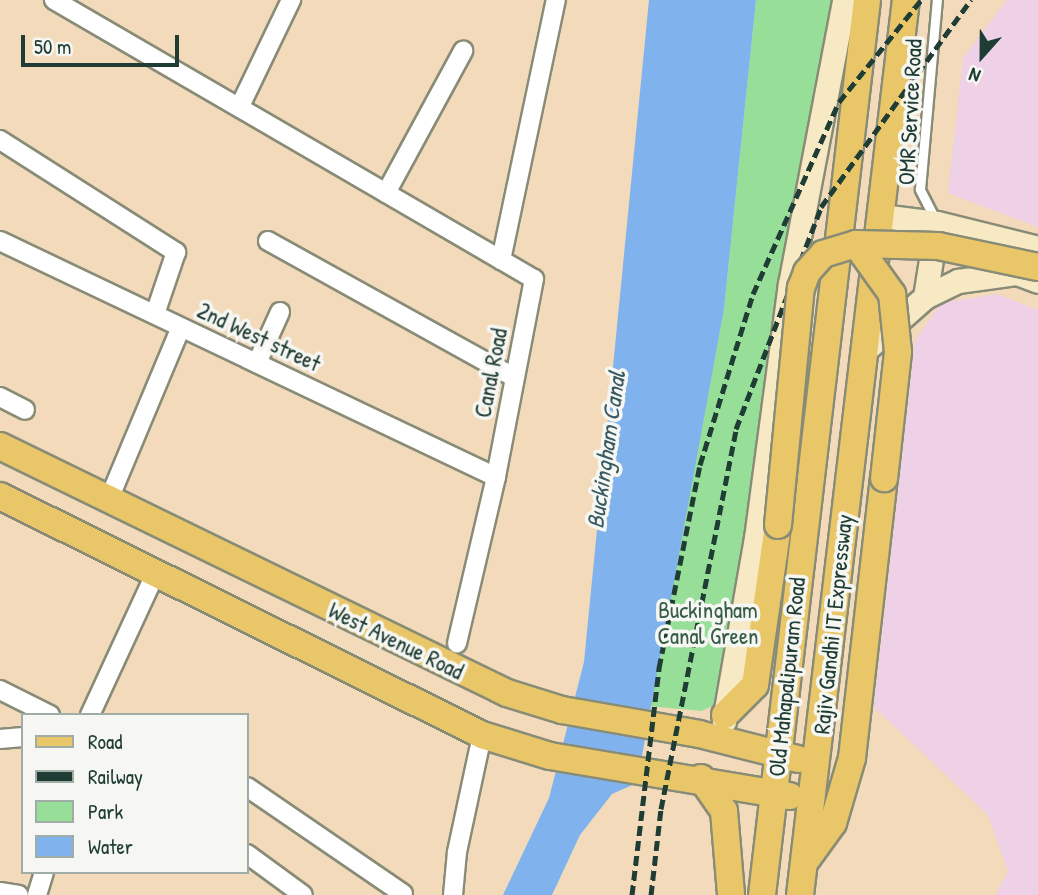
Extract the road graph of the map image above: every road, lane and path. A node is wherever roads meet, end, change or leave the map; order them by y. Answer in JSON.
{"nodes":[{"id":1,"x":54,"y":0,"type":"edge"},
{"id":2,"x":291,"y":0,"type":"edge"},
{"id":3,"x":556,"y":0,"type":"edge"},
{"id":4,"x":844,"y":0,"type":"edge"},
{"id":5,"x":867,"y":0,"type":"edge"},
{"id":6,"x":906,"y":0,"type":"edge"},
{"id":7,"x":937,"y":0,"type":"edge"},
{"id":8,"x":463,"y":51,"type":"dead end"},
{"id":9,"x":240,"y":106,"type":"junction"},
{"id":10,"x":0,"y":140,"type":"edge"},
{"id":11,"x":386,"y":193,"type":"junction"},
{"id":12,"x":881,"y":216,"type":"junction"},
{"id":13,"x":937,"y":223,"type":"junction"},
{"id":14,"x":268,"y":240,"type":"dead end"},
{"id":15,"x":0,"y":241,"type":"edge"},
{"id":16,"x":856,"y":244,"type":"junction"},
{"id":17,"x":1038,"y":248,"type":"edge"},
{"id":18,"x":501,"y":260,"type":"junction"},
{"id":19,"x":1031,"y":274,"type":"edge"},
{"id":20,"x":925,"y":297,"type":"junction"},
{"id":21,"x":280,"y":313,"type":"dead end"},
{"id":22,"x":155,"y":314,"type":"junction"},
{"id":23,"x":181,"y":327,"type":"junction"},
{"id":24,"x":863,"y":352,"type":"junction"},
{"id":25,"x":257,"y":363,"type":"junction"},
{"id":26,"x":515,"y":378,"type":"junction"},
{"id":27,"x":0,"y":397,"type":"edge"},
{"id":28,"x":25,"y":410,"type":"dead end"},
{"id":29,"x":0,"y":446,"type":"edge"},
{"id":30,"x":496,"y":477,"type":"junction"},
{"id":31,"x":0,"y":496,"type":"edge"},
{"id":32,"x":108,"y":499,"type":"junction"},
{"id":33,"x":156,"y":572,"type":"junction"},
{"id":34,"x":457,"y":643,"type":"dead end"},
{"id":35,"x":755,"y":685,"type":"junction"},
{"id":36,"x":0,"y":690,"type":"edge"},
{"id":37,"x":46,"y":713,"type":"edge"},
{"id":38,"x":91,"y":713,"type":"edge"},
{"id":39,"x":725,"y":715,"type":"junction"},
{"id":40,"x":784,"y":722,"type":"junction"},
{"id":41,"x":482,"y":735,"type":"junction"},
{"id":42,"x":21,"y":737,"type":"edge"},
{"id":43,"x":0,"y":739,"type":"edge"},
{"id":44,"x":719,"y":741,"type":"junction"},
{"id":45,"x":780,"y":756,"type":"junction"},
{"id":46,"x":817,"y":763,"type":"junction"},
{"id":47,"x":701,"y":778,"type":"junction"},
{"id":48,"x":248,"y":788,"type":"edge"},
{"id":49,"x":775,"y":794,"type":"junction"},
{"id":50,"x":812,"y":801,"type":"junction"},
{"id":51,"x":248,"y":855,"type":"edge"},
{"id":52,"x":804,"y":864,"type":"junction"},
{"id":53,"x":43,"y":874,"type":"edge"},
{"id":54,"x":0,"y":892,"type":"edge"},
{"id":55,"x":403,"y":894,"type":"edge"},
{"id":56,"x":19,"y":895,"type":"edge"},
{"id":57,"x":37,"y":895,"type":"edge"},
{"id":58,"x":303,"y":895,"type":"edge"},
{"id":59,"x":453,"y":895,"type":"edge"},
{"id":60,"x":731,"y":895,"type":"edge"},
{"id":61,"x":762,"y":895,"type":"edge"},
{"id":62,"x":800,"y":895,"type":"edge"}],
"edges":[{"from":1,"to":9,"type":"street","name":"Canal Road"},
{"from":2,"to":9,"type":"street"},
{"from":3,"to":18,"type":"street"},
{"from":4,"to":39,"type":"main road"},
{"from":5,"to":40,"type":"main road","name":"Old Mahapalipuram Road"},
{"from":6,"to":12,"type":"main road"},
{"from":7,"to":13,"type":"lane","name":"OMR Service Road"},
{"from":8,"to":11,"type":"street"},
{"from":9,"to":11,"type":"street","name":"Canal Road"},
{"from":10,"to":22,"type":"street"},
{"from":11,"to":18,"type":"street","name":"Canal Road"},
{"from":12,"to":13,"type":"main road"},
{"from":12,"to":24,"type":"main road","name":"Rajiv Gandhi IT Expressway"},
{"from":13,"to":17,"type":"main road"},
{"from":13,"to":20,"type":"main road"},
{"from":14,"to":26,"type":"street"},
{"from":15,"to":22,"type":"street","name":"2nd West street"},
{"from":16,"to":19,"type":"main road","bridge":true},
{"from":16,"to":35,"type":"main road","bridge":true},
{"from":16,"to":52,"type":"main road","bridge":true},
{"from":18,"to":26,"type":"street","name":"Canal Road"},
{"from":19,"to":20,"type":"main road"},
{"from":20,"to":24,"type":"main road"},
{"from":21,"to":25,"type":"street"},
{"from":22,"to":23,"type":"street","name":"2nd West street"},
{"from":23,"to":25,"type":"street","name":"2nd West street"},
{"from":23,"to":32,"type":"street"},
{"from":24,"to":46,"type":"main road","name":"Rajiv Gandhi IT Expressway"},
{"from":25,"to":30,"type":"street","name":"2nd West street"},
{"from":26,"to":30,"type":"street","name":"Canal Road"},
{"from":27,"to":28,"type":"street"},
{"from":29,"to":32,"type":"main road","name":"West Avenue Road"},
{"from":30,"to":34,"type":"street","name":"Canal Road"},
{"from":31,"to":33,"type":"main road","name":"West Avenue Road"},
{"from":32,"to":44,"type":"main road","name":"West Avenue Road"},
{"from":33,"to":38,"type":"street"},
{"from":33,"to":41,"type":"main road","name":"West Avenue Road"},
{"from":35,"to":39,"type":"main road"},
{"from":35,"to":40,"type":"main road"},
{"from":36,"to":37,"type":"street"},
{"from":39,"to":44,"type":"main road"},
{"from":40,"to":45,"type":"main road","name":"Old Mahapalipuram Road"},
{"from":41,"to":47,"type":"main road","name":"West Avenue Road"},
{"from":41,"to":59,"type":"street"},
{"from":42,"to":43,"type":"street"},
{"from":44,"to":45,"type":"main road","name":"West Avenue Road"},
{"from":45,"to":46,"type":"main road","name":"West Avenue Road"},
{"from":45,"to":49,"type":"main road","name":"Old Mahapalipuram Road"},
{"from":46,"to":50,"type":"main road","name":"Rajiv Gandhi IT Expressway"},
{"from":47,"to":49,"type":"main road","name":"West Avenue Road"},
{"from":47,"to":60,"type":"main road"},
{"from":48,"to":55,"type":"street"},
{"from":49,"to":50,"type":"main road","name":"West Avenue Road"},
{"from":49,"to":61,"type":"main road"},
{"from":50,"to":52,"type":"main road","name":"Rajiv Gandhi IT Expressway"},
{"from":51,"to":58,"type":"street"},
{"from":52,"to":62,"type":"main road","name":"Rajiv Gandhi IT Expressway"},
{"from":53,"to":57,"type":"street"},
{"from":54,"to":56,"type":"street"}]}
